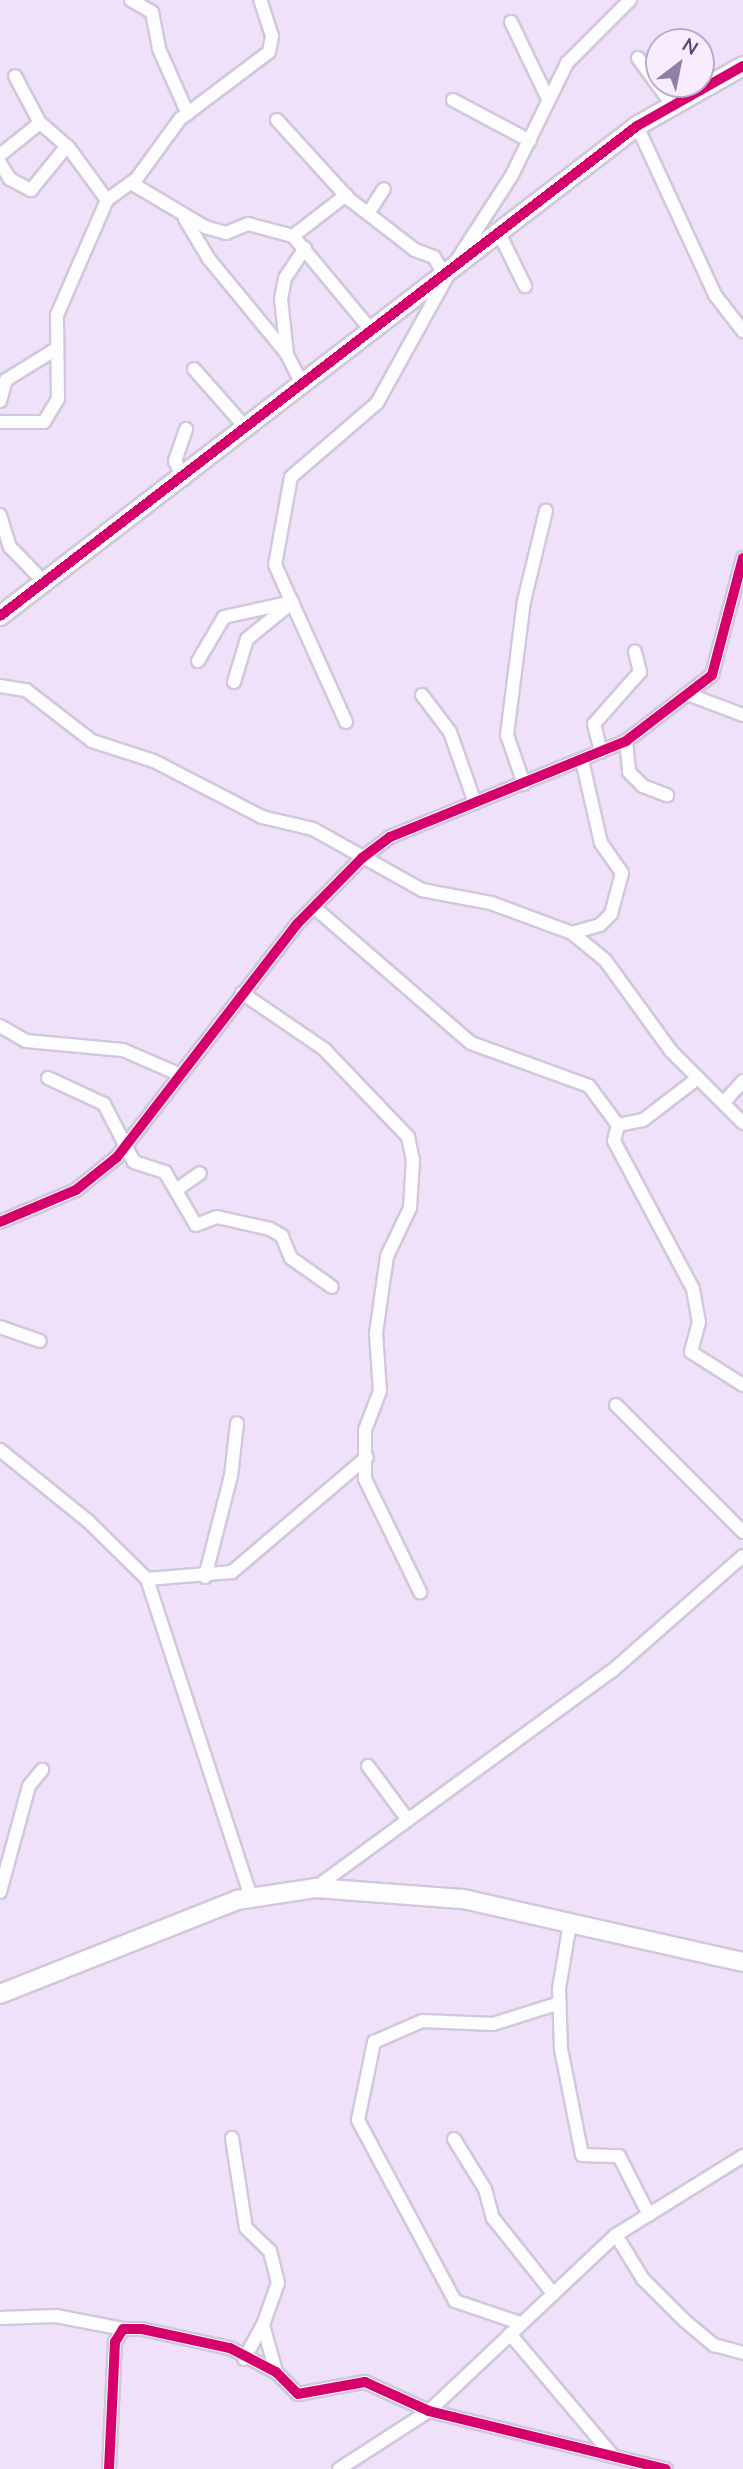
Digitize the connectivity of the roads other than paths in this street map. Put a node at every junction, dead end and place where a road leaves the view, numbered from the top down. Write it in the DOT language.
graph roads {
  1 [pos="131,0"];
  2 [pos="260,0"];
  3 [pos="630,0"];
  4 [pos="511,22"];
  5 [pos="638,58"];
  6 [pos="743,66"];
  7 [pos="15,76"];
  8 [pos="548,99"];
  9 [pos="453,100"];
  10 [pos="673,106"];
  11 [pos="188,114"];
  12 [pos="277,120"];
  13 [pos="40,123"];
  14 [pos="637,126"];
  15 [pos="530,141"];
  16 [pos="67,146"];
  17 [pos="0,155"];
  18 [pos="0,163"];
  19 [pos="131,183"];
  20 [pos="384,189"];
  21 [pos="345,195"];
  22 [pos="107,200"];
  23 [pos="369,212"];
  24 [pos="184,219"];
  25 [pos="500,235"];
  26 [pos="293,236"];
  27 [pos="305,248"];
  28 [pos="446,278"];
  29 [pos="526,286"];
  30 [pos="371,330"];
  31 [pos="743,331"];
  32 [pos="56,349"];
  33 [pos="287,354"];
  34 [pos="194,369"];
  35 [pos="301,382"];
  36 [pos="0,401"];
  37 [pos="0,422"];
  38 [pos="246,428"];
  39 [pos="186,429"];
  40 [pos="184,478"];
  41 [pos="545,511"];
  42 [pos="0,515"];
  43 [pos="743,558"];
  44 [pos="44,582"];
  45 [pos="292,603"];
  46 [pos="0,616"];
  47 [pos="635,652"];
  48 [pos="198,661"];
  49 [pos="234,681"];
  50 [pos="0,686"];
  51 [pos="422,695"];
  52 [pos="690,695"];
  53 [pos="743,715"];
  54 [pos="346,722"];
  55 [pos="626,741"];
  56 [pos="601,752"];
  57 [pos="582,760"];
  58 [pos="524,784"];
  59 [pos="667,795"];
  60 [pos="475,803"];
  61 [pos="362,858"];
  62 [pos="315,908"];
  63 [pos="572,933"];
  64 [pos="242,993"];
  65 [pos="0,1026"];
  66 [pos="181,1075"];
  67 [pos="48,1078"];
  68 [pos="698,1078"];
  69 [pos="743,1081"];
  70 [pos="725,1101"];
  71 [pos="743,1123"];
  72 [pos="618,1125"];
  73 [pos="125,1146"];
  74 [pos="200,1172"];
  75 [pos="176,1190"];
  76 [pos="0,1222"];
  77 [pos="332,1287"];
  78 [pos="0,1327"];
  79 [pos="40,1341"];
  80 [pos="743,1385"];
  81 [pos="616,1405"];
  82 [pos="237,1423"];
  83 [pos="0,1450"];
  84 [pos="367,1457"];
  85 [pos="743,1532"];
  86 [pos="743,1556"];
  87 [pos="205,1577"];
  88 [pos="146,1579"];
  89 [pos="420,1592"];
  90 [pos="368,1766"];
  91 [pos="43,1770"];
  92 [pos="408,1820"];
  93 [pos="315,1888"];
  94 [pos="0,1892"];
  95 [pos="251,1898"];
  96 [pos="570,1923"];
  97 [pos="743,1962"];
  98 [pos="0,1994"];
  99 [pos="560,2003"];
  100 [pos="232,2138"];
  101 [pos="454,2140"];
  102 [pos="742,2160"];
  103 [pos="649,2215"];
  104 [pos="617,2235"];
  105 [pos="551,2291"];
  106 [pos="0,2318"];
  107 [pos="520,2323"];
  108 [pos="263,2325"];
  109 [pos="123,2329"];
  110 [pos="510,2334"];
  111 [pos="743,2353"];
  112 [pos="244,2359"];
  113 [pos="276,2372"];
  114 [pos="429,2411"];
  115 [pos="614,2456"];
  116 [pos="109,2469"];
  117 [pos="339,2469"];
  118 [pos="666,2469"];
  1 -- 11 [label="street"];
  2 -- 11 [label="street"];
  3 -- 8 [label="street"];
  4 -- 8 [label="street"];
  5 -- 10 [label="street"];
  6 -- 10 [label="street"];
  7 -- 13 [label="street"];
  8 -- 15 [label="street"];
  9 -- 15 [label="street"];
  10 -- 14 [label="street"];
  11 -- 19 [label="street"];
  12 -- 21 [label="street"];
  13 -- 16 [label="street"];
  13 -- 17 [label="street"];
  14 -- 25 [label="street"];
  14 -- 31 [label="street"];
  15 -- 28 [label="street"];
  16 -- 18 [label="street"];
  16 -- 22 [label="street"];
  19 -- 22 [label="street"];
  19 -- 24 [label="street"];
  20 -- 23 [label="street"];
  21 -- 23 [label="street"];
  21 -- 26 [label="street"];
  22 -- 32 [label="street"];
  23 -- 28 [label="street"];
  24 -- 26 [label="street"];
  24 -- 33 [label="street"];
  25 -- 28 [label="street"];
  25 -- 29 [label="street"];
  26 -- 27 [label="street"];
  27 -- 30 [label="street"];
  27 -- 33 [label="street"];
  28 -- 30 [label="street"];
  28 -- 45 [label="street"];
  30 -- 35 [label="street"];
  32 -- 36 [label="street"];
  32 -- 37 [label="street"];
  33 -- 35 [label="street"];
  34 -- 38 [label="street"];
  35 -- 38 [label="street"];
  38 -- 40 [label="street"];
  39 -- 40 [label="street"];
  40 -- 44 [label="street"];
  41 -- 58 [label="street"];
  42 -- 44 [label="street"];
  43 -- 52 [label="street"];
  44 -- 46 [label="street"];
  45 -- 48 [label="street"];
  45 -- 49 [label="street"];
  45 -- 54 [label="street"];
  47 -- 56 [label="street"];
  50 -- 61 [label="street"];
  51 -- 60 [label="street"];
  52 -- 53 [label="street"];
  52 -- 55 [label="street"];
  55 -- 56 [label="street"];
  55 -- 59 [label="street"];
  56 -- 57 [label="street"];
  57 -- 58 [label="street"];
  57 -- 63 [label="street"];
  58 -- 60 [label="street"];
  60 -- 61 [label="street"];
  61 -- 62 [label="street"];
  61 -- 63 [label="street"];
  62 -- 64 [label="street"];
  62 -- 72 [label="street"];
  63 -- 68 [label="street"];
  64 -- 66 [label="street"];
  64 -- 84 [label="street"];
  65 -- 66 [label="street"];
  66 -- 73 [label="street"];
  67 -- 73 [label="street"];
  68 -- 70 [label="street"];
  68 -- 72 [label="street"];
  69 -- 70 [label="street"];
  70 -- 71 [label="street"];
  72 -- 80 [label="street"];
  73 -- 75 [label="street"];
  73 -- 76 [label="street"];
  74 -- 75 [label="street"];
  75 -- 77 [label="street"];
  78 -- 79 [label="street"];
  81 -- 85 [label="street"];
  82 -- 87 [label="street"];
  83 -- 88 [label="street"];
  84 -- 87 [label="street"];
  84 -- 89 [label="street"];
  86 -- 92 [label="street"];
  87 -- 88 [label="street"];
  88 -- 95 [label="street"];
  90 -- 92 [label="street"];
  91 -- 94 [label="street"];
  92 -- 93 [label="street"];
  93 -- 95 [label="street"];
  93 -- 96 [label="street"];
  95 -- 98 [label="street"];
  96 -- 97 [label="street"];
  96 -- 99 [label="street"];
  99 -- 103 [label="street"];
  99 -- 107 [label="street"];
  100 -- 108 [label="street"];
  101 -- 105 [label="street"];
  102 -- 103 [label="street"];
  103 -- 104 [label="street"];
  104 -- 105 [label="street"];
  104 -- 111 [label="street"];
  105 -- 107 [label="street"];
  106 -- 109 [label="street"];
  107 -- 110 [label="street"];
  108 -- 112 [label="street"];
  108 -- 113 [label="street"];
  109 -- 112 [label="street"];
  109 -- 116 [label="street"];
  110 -- 114 [label="street"];
  110 -- 115 [label="street"];
  112 -- 113 [label="street"];
  113 -- 114 [label="street"];
  114 -- 115 [label="street"];
  114 -- 117 [label="street"];
  115 -- 118 [label="street"];
}
